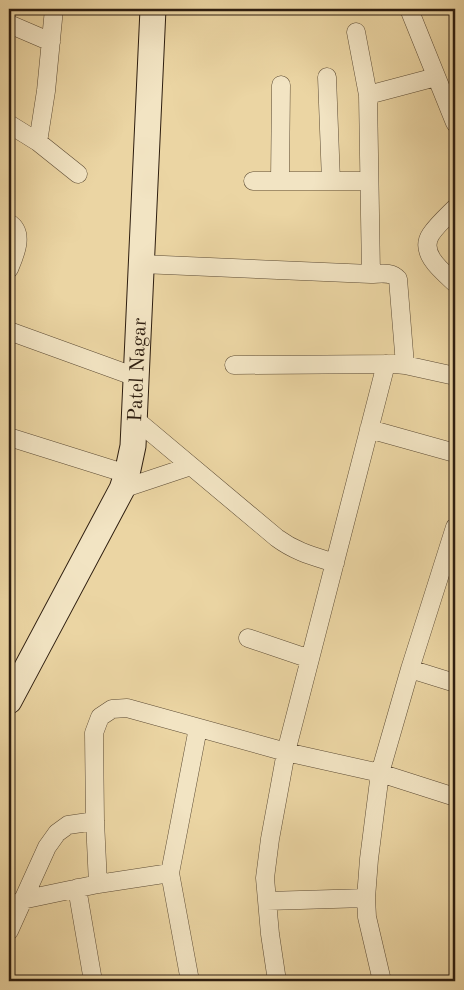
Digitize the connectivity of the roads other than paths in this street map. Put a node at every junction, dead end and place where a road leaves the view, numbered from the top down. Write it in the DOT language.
graph roads {
  1 [pos="54,9"];
  2 [pos="153,9"];
  3 [pos="409,9"];
  4 [pos="9,24"];
  5 [pos="356,32"];
  6 [pos="51,42"];
  7 [pos="327,77"];
  8 [pos="436,77"];
  9 [pos="281,85"];
  10 [pos="368,95"];
  11 [pos="455,123"];
  12 [pos="9,124"];
  13 [pos="38,142"];
  14 [pos="78,174"];
  15 [pos="253,181"];
  16 [pos="280,181"];
  17 [pos="331,181"];
  18 [pos="369,181"];
  19 [pos="455,208"];
  20 [pos="9,223"];
  21 [pos="141,264"];
  22 [pos="9,269"];
  23 [pos="371,274"];
  24 [pos="455,283"];
  25 [pos="9,331"];
  26 [pos="386,364"];
  27 [pos="234,365"];
  28 [pos="405,365"];
  29 [pos="455,376"];
  30 [pos="136,377"];
  31 [pos="135,419"];
  32 [pos="369,429"];
  33 [pos="9,437"];
  34 [pos="455,453"];
  35 [pos="192,466"];
  36 [pos="124,482"];
  37 [pos="455,529"];
  38 [pos="335,563"];
  39 [pos="248,638"];
  40 [pos="310,660"];
  41 [pos="410,669"];
  42 [pos="455,683"];
  43 [pos="9,700"];
  44 [pos="198,728"];
  45 [pos="286,752"];
  46 [pos="380,773"];
  47 [pos="455,797"];
  48 [pos="95,821"];
  49 [pos="170,873"];
  50 [pos="98,884"];
  51 [pos="77,888"];
  52 [pos="366,898"];
  53 [pos="22,900"];
  54 [pos="267,900"];
  55 [pos="9,931"];
  56 [pos="93,981"];
  57 [pos="190,981"];
  58 [pos="277,981"];
  59 [pos="382,981"];
  1 -- 6 [label="street"];
  2 -- 21 [label="street, Patel Nagar"];
  3 -- 8 [label="street"];
  4 -- 6 [label="street"];
  5 -- 10 [label="street"];
  6 -- 13 [label="street"];
  7 -- 17 [label="street"];
  8 -- 10 [label="street"];
  8 -- 11 [label="street"];
  9 -- 16 [label="street"];
  10 -- 18 [label="street"];
  12 -- 13 [label="street"];
  13 -- 14 [label="street"];
  15 -- 16 [label="street"];
  16 -- 17 [label="street"];
  17 -- 18 [label="street"];
  18 -- 23 [label="street"];
  19 -- 24 [label="street"];
  20 -- 22 [label="street"];
  21 -- 23 [label="street"];
  21 -- 30 [label="street, Patel Nagar"];
  23 -- 28 [label="street"];
  25 -- 30 [label="street"];
  26 -- 27 [label="street"];
  26 -- 28 [label="street"];
  26 -- 32 [label="street"];
  28 -- 29 [label="street"];
  30 -- 31 [label="street, Patel Nagar"];
  31 -- 35 [label="street"];
  31 -- 36 [label="street, Patel Nagar"];
  32 -- 34 [label="street"];
  32 -- 38 [label="street"];
  33 -- 36 [label="street"];
  35 -- 36 [label="street"];
  35 -- 38 [label="street"];
  36 -- 43 [label="street, Patel Nagar"];
  37 -- 41 [label="street"];
  38 -- 40 [label="street"];
  39 -- 40 [label="street"];
  40 -- 45 [label="street"];
  41 -- 42 [label="street"];
  41 -- 46 [label="street"];
  44 -- 45 [label="street"];
  44 -- 48 [label="street"];
  44 -- 49 [label="street"];
  45 -- 46 [label="street"];
  45 -- 54 [label="street"];
  46 -- 47 [label="street"];
  46 -- 52 [label="street"];
  48 -- 50 [label="street"];
  48 -- 53 [label="street"];
  49 -- 50 [label="street"];
  49 -- 57 [label="street"];
  50 -- 51 [label="street"];
  51 -- 53 [label="street"];
  51 -- 56 [label="street"];
  52 -- 54 [label="street"];
  52 -- 59 [label="street"];
  53 -- 55 [label="street"];
  54 -- 58 [label="street"];
}
